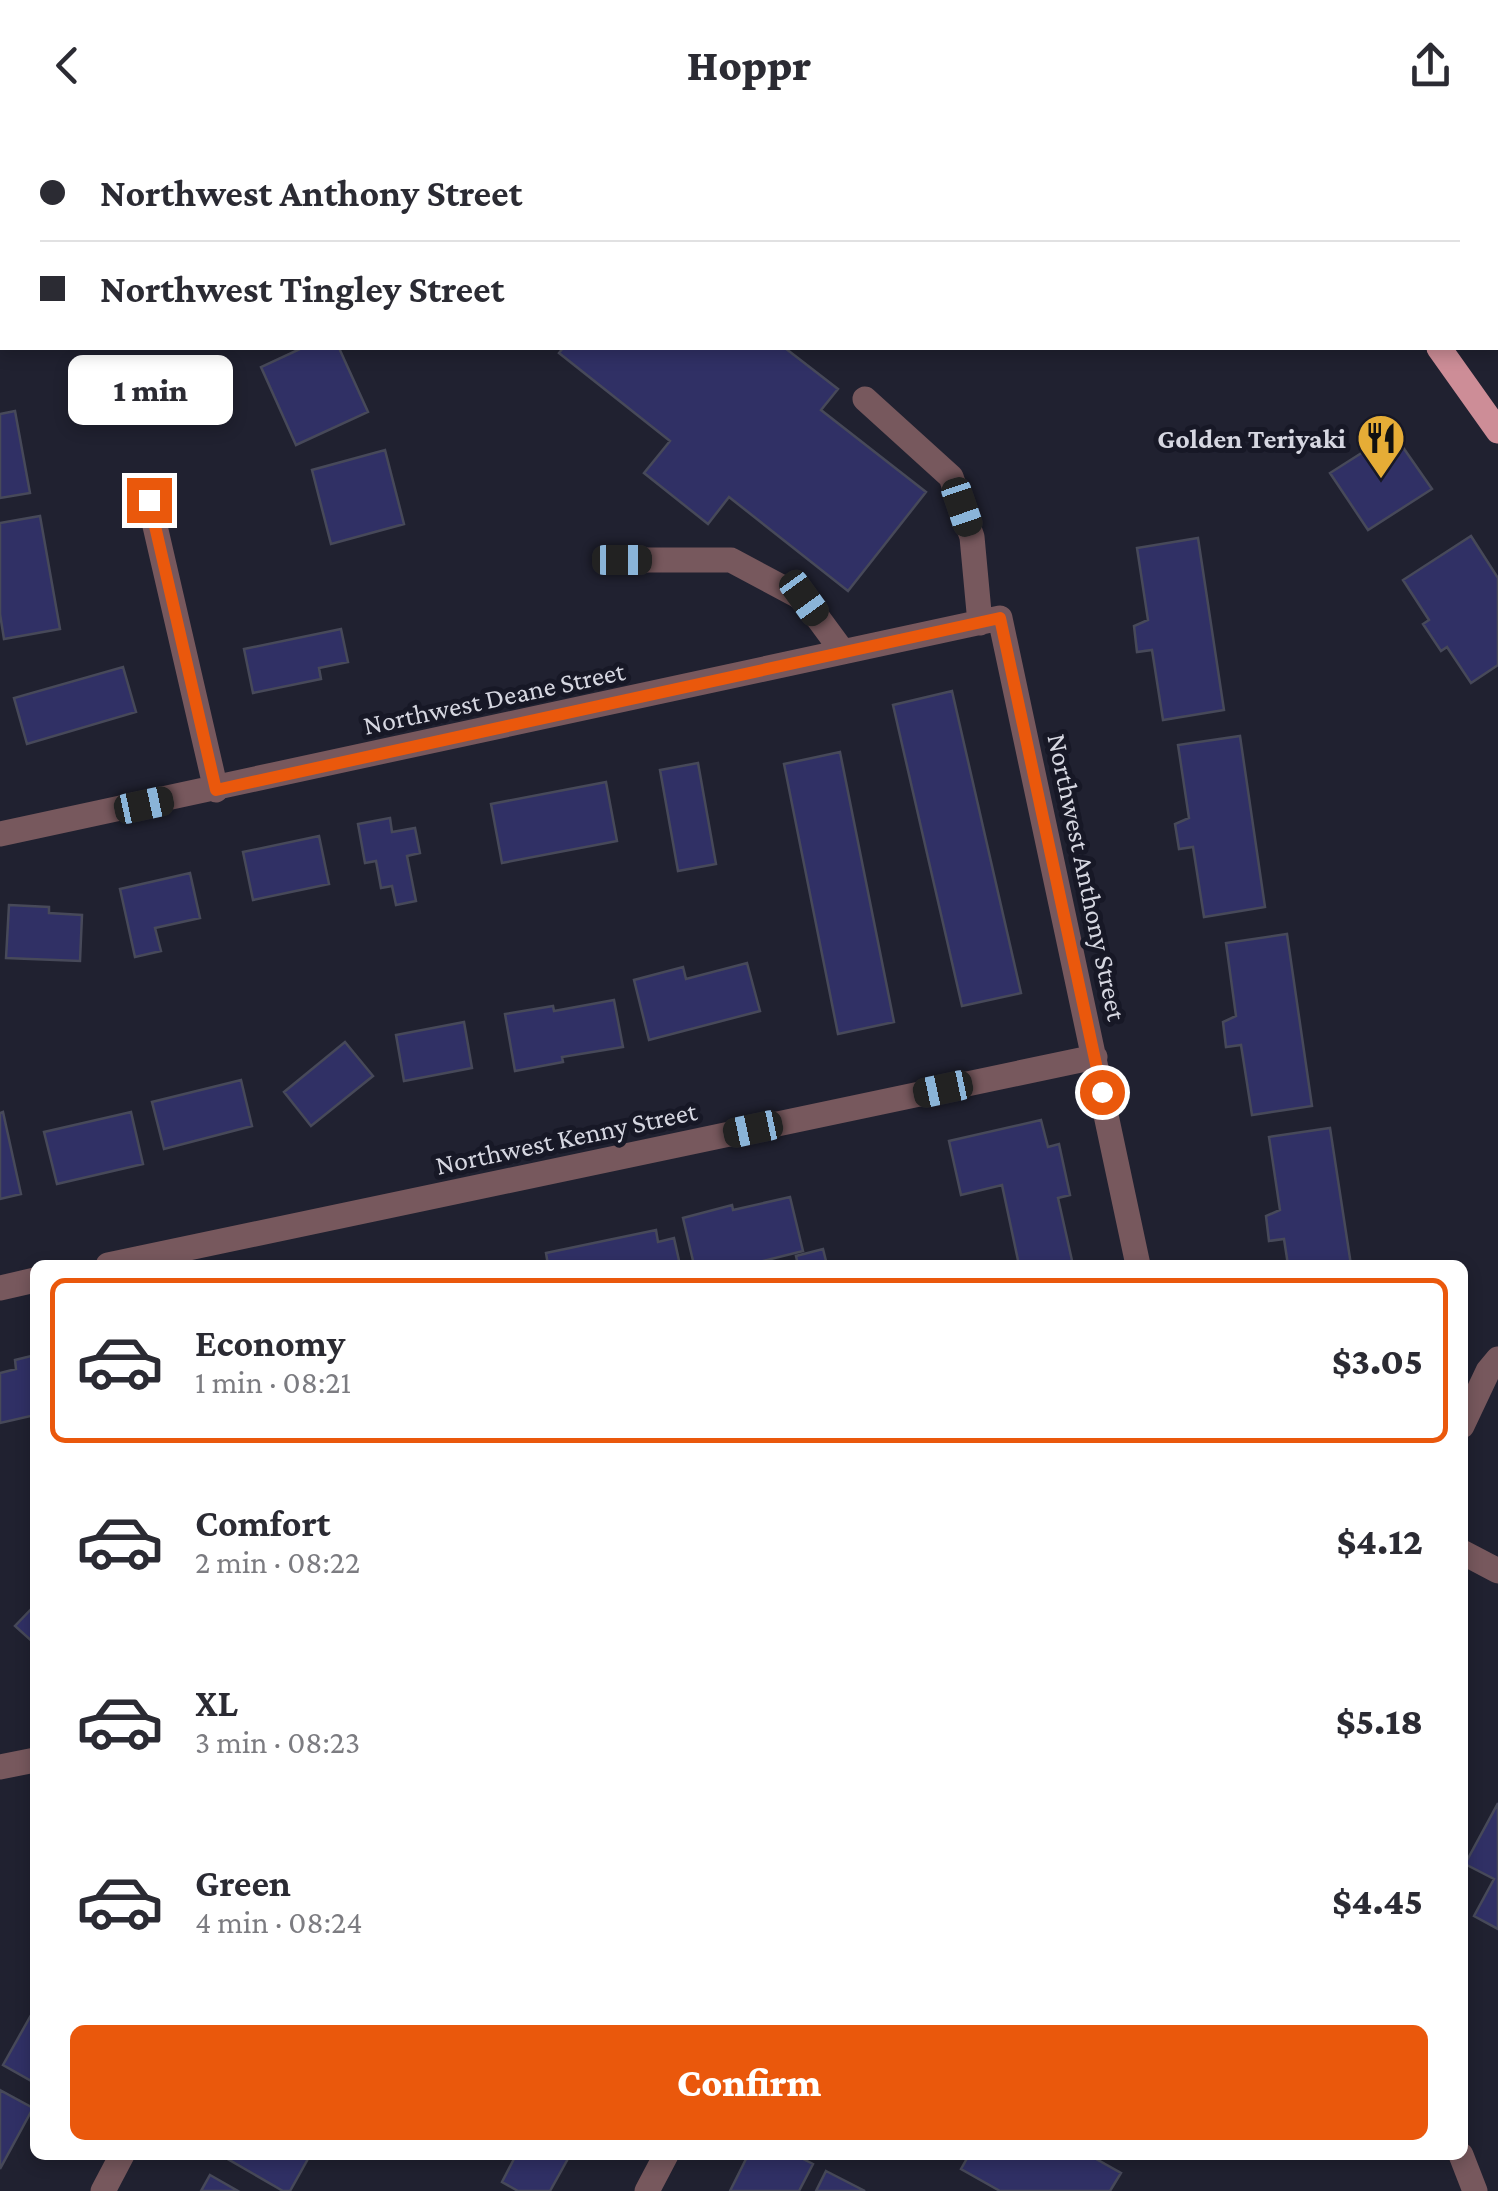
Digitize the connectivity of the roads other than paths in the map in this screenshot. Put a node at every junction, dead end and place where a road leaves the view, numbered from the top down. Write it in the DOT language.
graph roads {
  1 [pos="1440,350"];
  2 [pos="865,399"];
  3 [pos="1498,430"];
  4 [pos="149,500"];
  5 [pos="622,560"];
  6 [pos="990,621"];
  7 [pos="843,652"];
  8 [pos="216,790"];
  9 [pos="0,834"];
  10 [pos="1095,1057"];
  11 [pos="132,1260"];
  12 [pos="1137,1260"];
  13 [pos="30,1281"];
  14 [pos="0,1288"];
  15 [pos="1493,1365"];
  16 [pos="1468,1379"];
  17 [pos="1468,1414"];
  18 [pos="1468,1555"];
  19 [pos="1498,1571"];
  20 [pos="30,1761"];
  21 [pos="0,1768"];
  22 [pos="119,2160"];
  23 [pos="663,2160"];
  24 [pos="1462,2160"];
  25 [pos="102,2191"];
  26 [pos="646,2191"];
  27 [pos="1475,2191"];
  1 -- 3 [label="main road"];
  2 -- 6 [label="street, Northwest Anthony Street"];
  4 -- 8 [label="street"];
  5 -- 7 [label="street"];
  6 -- 7 [label="street, Northwest Deane Street"];
  6 -- 10 [label="street, Northwest Anthony Street"];
  7 -- 8 [label="street, Northwest Deane Street"];
  8 -- 9 [label="street, Northwest Deane Street"];
  10 -- 11 [label="street, Northwest Kenny Street"];
  10 -- 12 [label="street, Northwest Anthony Street"];
  13 -- 14 [label="street"];
  15 -- 16 [label="street"];
  15 -- 17 [label="street"];
  18 -- 19 [label="street"];
  20 -- 21 [label="street"];
  22 -- 25 [label="street"];
  23 -- 26 [label="street"];
  24 -- 27 [label="street"];
}
